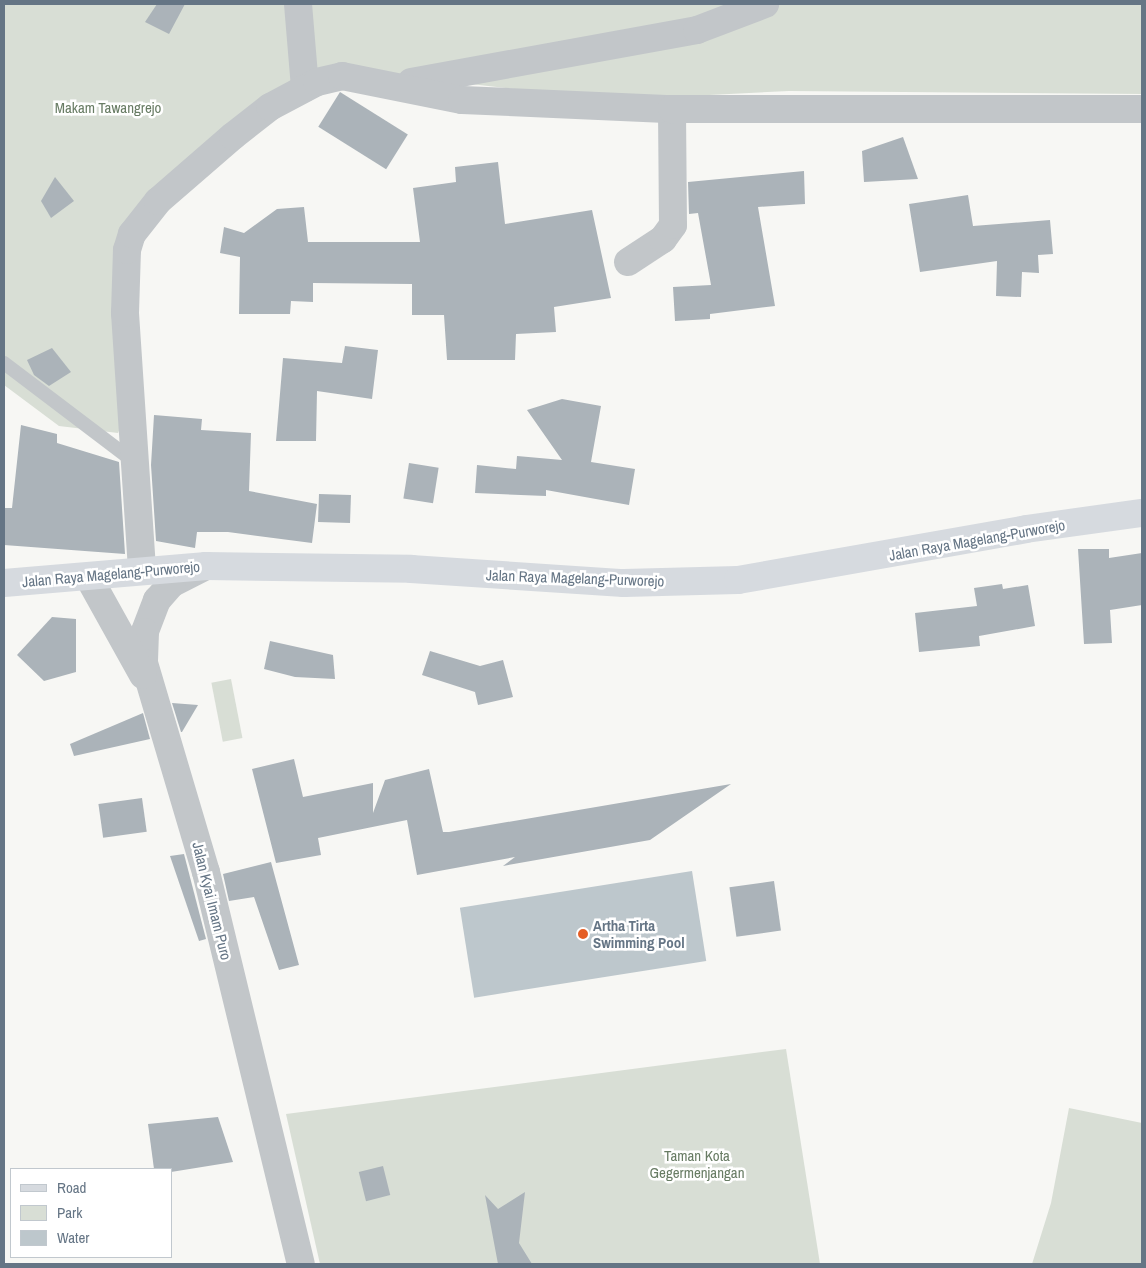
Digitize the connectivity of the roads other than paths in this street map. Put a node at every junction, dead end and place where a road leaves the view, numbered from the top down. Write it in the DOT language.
graph roads {
  1 [pos="298,4"];
  2 [pos="765,4"];
  3 [pos="400,84"];
  4 [pos="305,88"];
  5 [pos="672,108"];
  6 [pos="1142,109"];
  7 [pos="628,262"];
  8 [pos="4,363"];
  9 [pos="133,460"];
  10 [pos="1142,514"];
  11 [pos="206,566"];
  12 [pos="142,569"];
  13 [pos="89,578"];
  14 [pos="4,583"];
  15 [pos="152,692"];
  16 [pos="301,1264"];
  1 -- 4 [label="street"];
  2 -- 3 [label="street"];
  3 -- 4 [label="street"];
  3 -- 5 [label="street"];
  4 -- 9 [label="street"];
  5 -- 6 [label="street"];
  5 -- 7 [label="street"];
  8 -- 9 [label="lane"];
  9 -- 12 [label="street"];
  10 -- 11 [label="main road, Jalan Raya Magelang-Purworejo"];
  11 -- 12 [label="main road, Jalan Raya Magelang-Purworejo"];
  11 -- 15 [label="street, Jalan Kyai Imam Puro"];
  12 -- 13 [label="main road, Jalan Raya Magelang-Purworejo"];
  13 -- 14 [label="main road, Jalan Raya Magelang-Purworejo"];
  13 -- 15 [label="street"];
  15 -- 16 [label="street, Jalan Kyai Imam Puro"];
}
